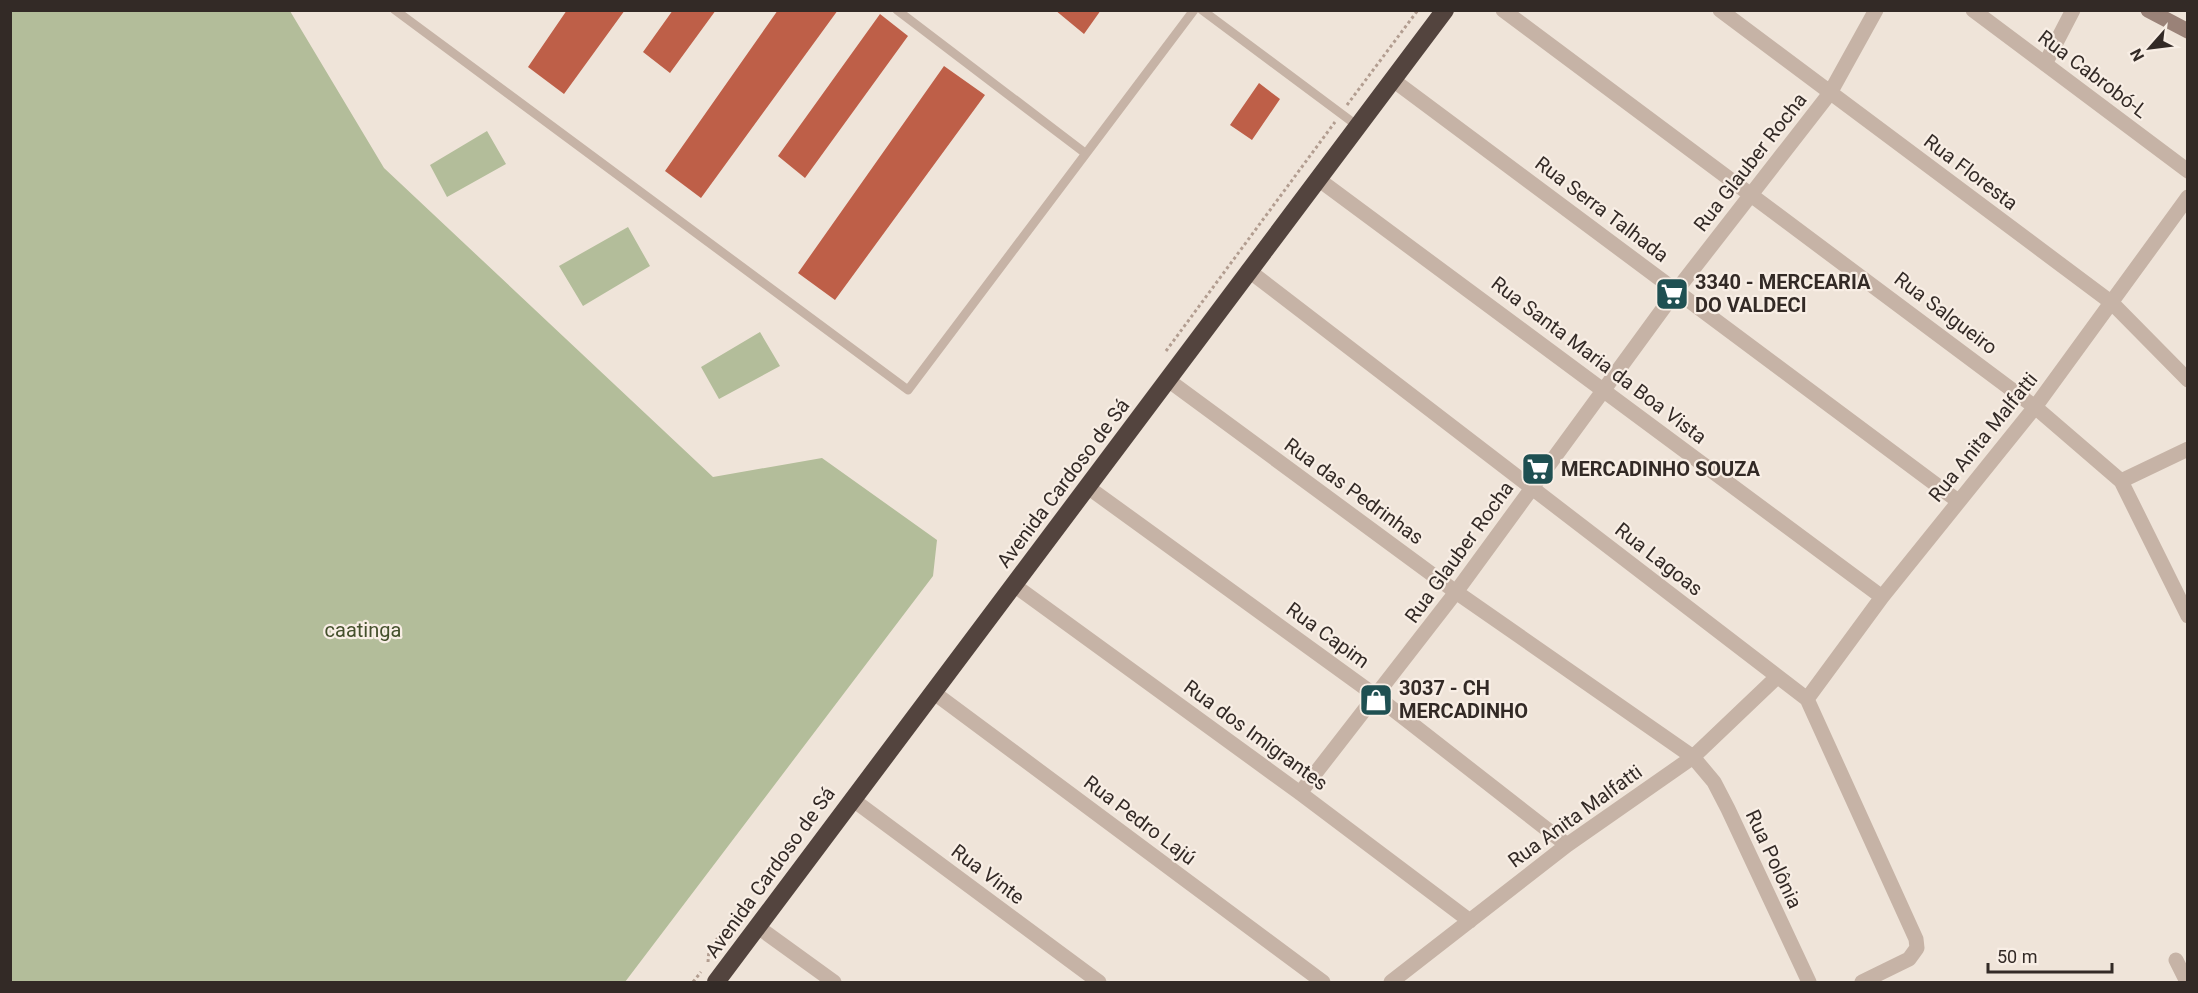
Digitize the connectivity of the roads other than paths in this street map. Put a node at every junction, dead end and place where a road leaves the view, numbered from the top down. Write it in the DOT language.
graph roads {
  1 [pos="395,10"];
  2 [pos="897,10"];
  3 [pos="1194,10"];
  4 [pos="1202,10"];
  5 [pos="1445,10"];
  6 [pos="1503,10"];
  7 [pos="1720,10"];
  8 [pos="1876,10"];
  9 [pos="1973,10"];
  10 [pos="2073,10"];
  11 [pos="2148,10"];
  12 [pos="2187,32"];
  13 [pos="2045,64"];
  14 [pos="1393,80"];
  15 [pos="1830,93"];
  16 [pos="1359,127"];
  17 [pos="1085,153"];
  18 [pos="2187,171"];
  19 [pos="1318,178"];
  20 [pos="1751,194"];
  21 [pos="2187,197"];
  22 [pos="1248,270"];
  23 [pos="1676,291"];
  24 [pos="2112,303"];
  25 [pos="1168,380"];
  26 [pos="2187,380"];
  27 [pos="1605,390"];
  28 [pos="2035,407"];
  29 [pos="2187,449"];
  30 [pos="2121,481"];
  31 [pos="1532,487"];
  32 [pos="1089,488"];
  33 [pos="1958,501"];
  34 [pos="1014,585"];
  35 [pos="1456,592"];
  36 [pos="1882,597"];
  37 [pos="2187,616"];
  38 [pos="1777,677"];
  39 [pos="933,692"];
  40 [pos="1376,696"];
  41 [pos="1807,699"];
  42 [pos="1693,757"];
  43 [pos="1300,793"];
  44 [pos="852,799"];
  45 [pos="1567,844"];
  46 [pos="1470,921"];
  47 [pos="758,927"];
  48 [pos="2176,960"];
  49 [pos="716,982"];
  50 [pos="834,982"];
  51 [pos="1099,982"];
  52 [pos="1323,982"];
  53 [pos="1391,982"];
  54 [pos="1809,982"];
  55 [pos="1862,982"];
  56 [pos="2187,982"];
  1 -- 17 [label="lane"];
  2 -- 17 [label="lane"];
  3 -- 17 [label="lane"];
  4 -- 16 [label="lane"];
  5 -- 14 [label="highway, Avenida Cardoso de Sá"];
  6 -- 20 [label="street, Rua Salgueiro"];
  7 -- 15 [label="street, Rua Floresta"];
  8 -- 15 [label="street, Rua Glauber Rocha"];
  9 -- 13 [label="street, Rua Cabrobó-L"];
  10 -- 13 [label="street"];
  11 -- 12 [label="street"];
  13 -- 18 [label="street, Rua Cabrobó-L"];
  14 -- 16 [label="highway, Avenida Cardoso de Sá"];
  14 -- 23 [label="street, Rua Serra Talhada"];
  15 -- 20 [label="street, Rua Glauber Rocha"];
  15 -- 24 [label="street, Rua Floresta"];
  16 -- 19 [label="highway, Avenida Cardoso de Sá"];
  19 -- 22 [label="highway, Avenida Cardoso de Sá"];
  19 -- 27 [label="street, Rua Santa Maria da Boa Vista"];
  20 -- 23 [label="street, Rua Glauber Rocha"];
  20 -- 28 [label="street, Rua Salgueiro"];
  21 -- 24 [label="street, Rua Anita Malfatti"];
  22 -- 25 [label="highway, Avenida Cardoso de Sá"];
  22 -- 31 [label="street, Rua Lagoas"];
  23 -- 27 [label="street, Rua Glauber Rocha"];
  23 -- 33 [label="street, Rua Serra Talhada"];
  24 -- 26 [label="street, Rua Floresta"];
  24 -- 28 [label="street, Rua Anita Malfatti"];
  25 -- 32 [label="highway, Avenida Cardoso de Sá"];
  25 -- 35 [label="street, Rua das Pedrinhas"];
  27 -- 31 [label="street, Rua Glauber Rocha"];
  27 -- 36 [label="street, Rua Santa Maria da Boa Vista"];
  28 -- 30 [label="street, Rua Salgueiro"];
  28 -- 33 [label="street, Rua Anita Malfatti"];
  29 -- 30 [label="street"];
  30 -- 37 [label="street, Rua Salgueiro"];
  31 -- 35 [label="street, Rua Glauber Rocha"];
  31 -- 38 [label="street, Rua Lagoas"];
  32 -- 34 [label="highway, Avenida Cardoso de Sá"];
  32 -- 40 [label="street, Rua Capim"];
  33 -- 36 [label="street, Rua Anita Malfatti"];
  34 -- 39 [label="highway, Avenida Cardoso de Sá"];
  34 -- 43 [label="street, Rua dos Imigrantes"];
  35 -- 40 [label="street, Rua Glauber Rocha"];
  35 -- 42 [label="street, Rua das Pedrinhas"];
  36 -- 41 [label="street, Rua Anita Malfatti"];
  38 -- 41 [label="street, Rua Lagoas"];
  38 -- 42 [label="street, Rua Anita Malfatti"];
  39 -- 44 [label="highway, Avenida Cardoso de Sá"];
  39 -- 52 [label="street, Rua Pedro Lajú"];
  40 -- 43 [label="street, Rua Glauber Rocha"];
  40 -- 45 [label="street, Rua Capim"];
  41 -- 55 [label="street, Rua Lagoas"];
  42 -- 45 [label="street, Rua Anita Malfatti"];
  42 -- 54 [label="street, Rua Polônia"];
  43 -- 46 [label="street, Rua dos Imigrantes"];
  44 -- 47 [label="highway, Avenida Cardoso de Sá"];
  44 -- 51 [label="street, Rua Vinte"];
  45 -- 46 [label="street, Rua Anita Malfatti"];
  46 -- 53 [label="street, Rua Anita Malfatti"];
  47 -- 49 [label="highway, Avenida Cardoso de Sá"];
  47 -- 50 [label="street"];
  48 -- 56 [label="street"];
}
